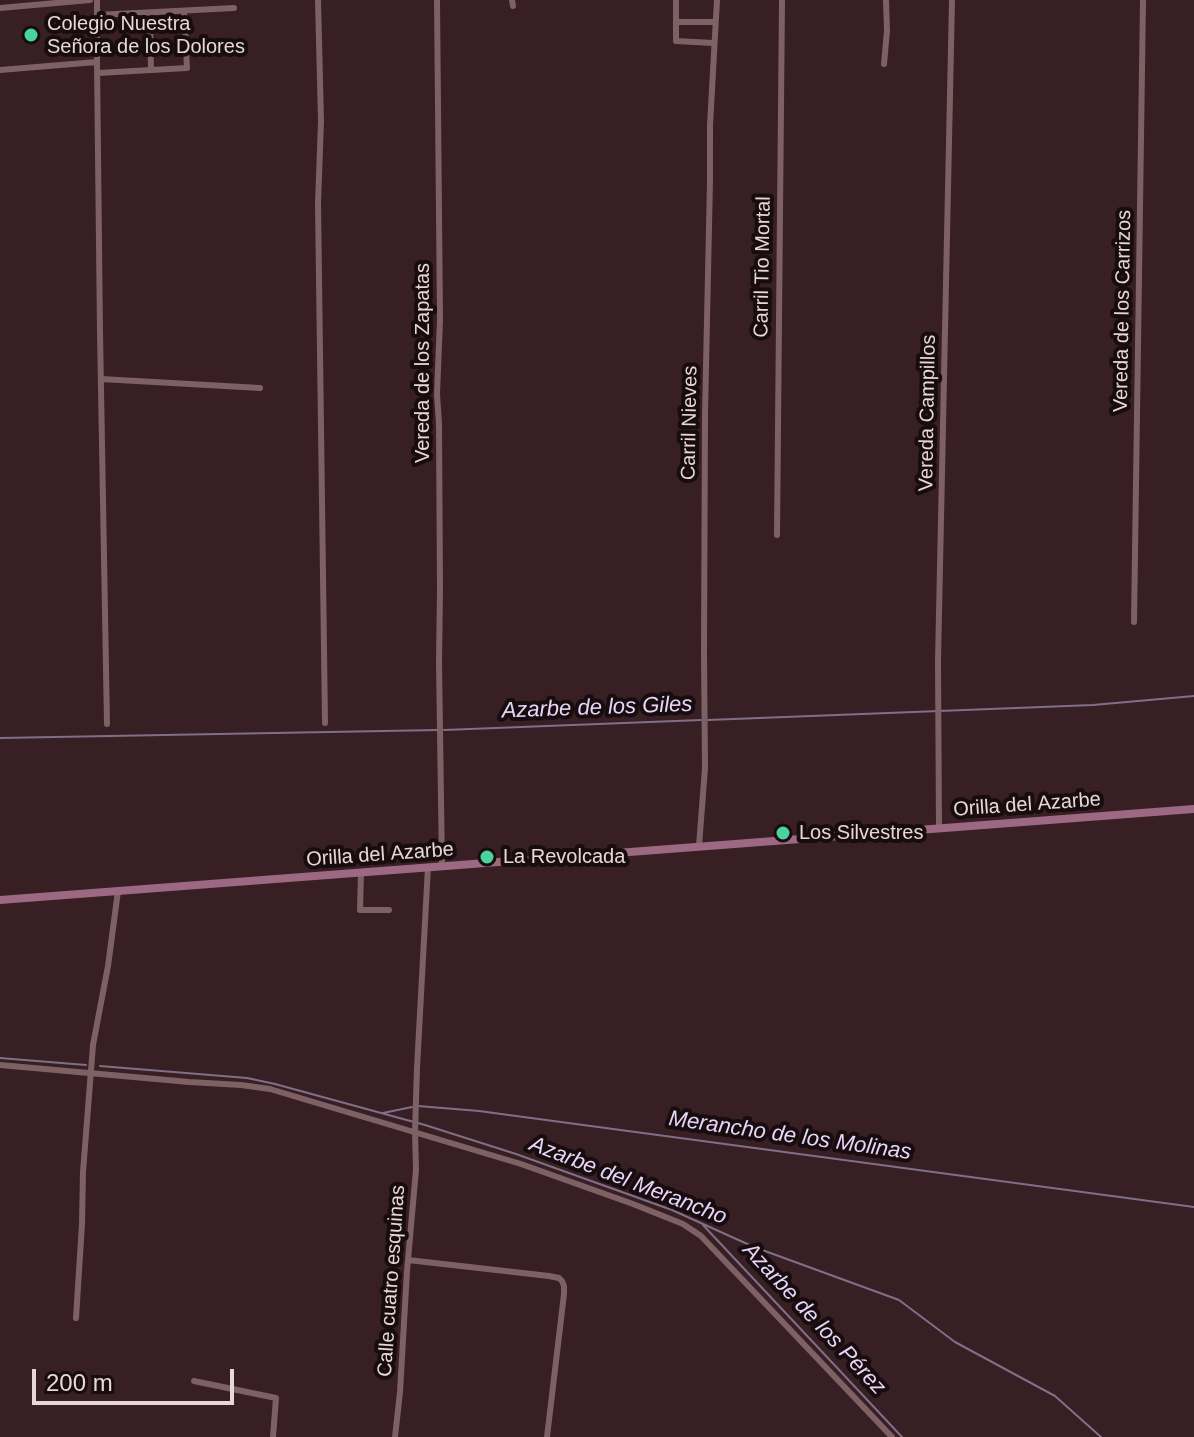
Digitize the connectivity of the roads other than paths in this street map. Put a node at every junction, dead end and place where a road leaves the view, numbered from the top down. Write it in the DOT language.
graph roads {
  1 [pos="90,0"];
  2 [pos="97,0"];
  3 [pos="318,0"];
  4 [pos="437,0"];
  5 [pos="676,0"];
  6 [pos="717,0"];
  7 [pos="782,0"];
  8 [pos="886,0"];
  9 [pos="952,0"];
  10 [pos="1143,0"];
  11 [pos="76,1"];
  12 [pos="31,3"];
  13 [pos="0,8"];
  14 [pos="234,8"];
  15 [pos="184,11"];
  16 [pos="150,13"];
  17 [pos="97,15"];
  18 [pos="676,22"];
  19 [pos="715,22"];
  20 [pos="713,43"];
  21 [pos="97,62"];
  22 [pos="884,64"];
  23 [pos="0,70"];
  24 [pos="151,70"];
  25 [pos="98,73"];
  26 [pos="101,379"];
  27 [pos="260,388"];
  28 [pos="777,535"];
  29 [pos="1134,622"];
  30 [pos="325,723"];
  31 [pos="107,724"];
  32 [pos="1194,809"];
  33 [pos="939,828"];
  34 [pos="699,846"];
  35 [pos="428,867"];
  36 [pos="442,867"];
  37 [pos="361,873"];
  38 [pos="118,891"];
  39 [pos="0,900"];
  40 [pos="389,910"];
  41 [pos="0,1065"];
  42 [pos="91,1073"];
  43 [pos="415,1127"];
  44 [pos="408,1260"];
  45 [pos="76,1318"];
  46 [pos="194,1381"];
  47 [pos="273,1437"];
  48 [pos="395,1437"];
  49 [pos="547,1437"];
  50 [pos="892,1437"];
  1 -- 11 [label="street"];
  2 -- 17 [label="street"];
  3 -- 30 [label="street"];
  4 -- 36 [label="street, Vereda de los Zapatas"];
  5 -- 18 [label="street"];
  6 -- 19 [label="street, Carril Nieves"];
  7 -- 28 [label="street, Carril Tio Mortal"];
  8 -- 22 [label="street"];
  9 -- 33 [label="street, Vereda Campillos"];
  10 -- 29 [label="street, Vereda de los Carrizos"];
  11 -- 12 [label="street"];
  12 -- 13 [label="street"];
  14 -- 15 [label="street"];
  15 -- 16 [label="street"];
  15 -- 24 [label="street"];
  16 -- 17 [label="street"];
  16 -- 24 [label="street"];
  17 -- 21 [label="street"];
  18 -- 19 [label="street"];
  18 -- 20 [label="street"];
  19 -- 20 [label="street, Carril Nieves"];
  20 -- 34 [label="street, Carril Nieves"];
  21 -- 23 [label="street"];
  21 -- 25 [label="street"];
  24 -- 25 [label="street"];
  25 -- 26 [label="street"];
  26 -- 27 [label="street"];
  26 -- 31 [label="street"];
  32 -- 33 [label="street, Orilla del Azarbe"];
  33 -- 34 [label="street, Orilla del Azarbe"];
  34 -- 36 [label="street, Orilla del Azarbe"];
  35 -- 36 [label="street, Orilla del Azarbe"];
  35 -- 37 [label="street, Orilla del Azarbe"];
  35 -- 43 [label="street, Calle cuatro esquinas"];
  37 -- 38 [label="street, Orilla del Azarbe"];
  37 -- 40 [label="street"];
  38 -- 39 [label="street, Orilla del Azarbe"];
  38 -- 42 [label="street"];
  41 -- 42 [label="street"];
  42 -- 43 [label="street"];
  42 -- 45 [label="street"];
  43 -- 44 [label="street, Calle cuatro esquinas"];
  43 -- 50 [label="street"];
  44 -- 48 [label="street, Calle cuatro esquinas"];
  44 -- 49 [label="street"];
  46 -- 47 [label="street"];
}
